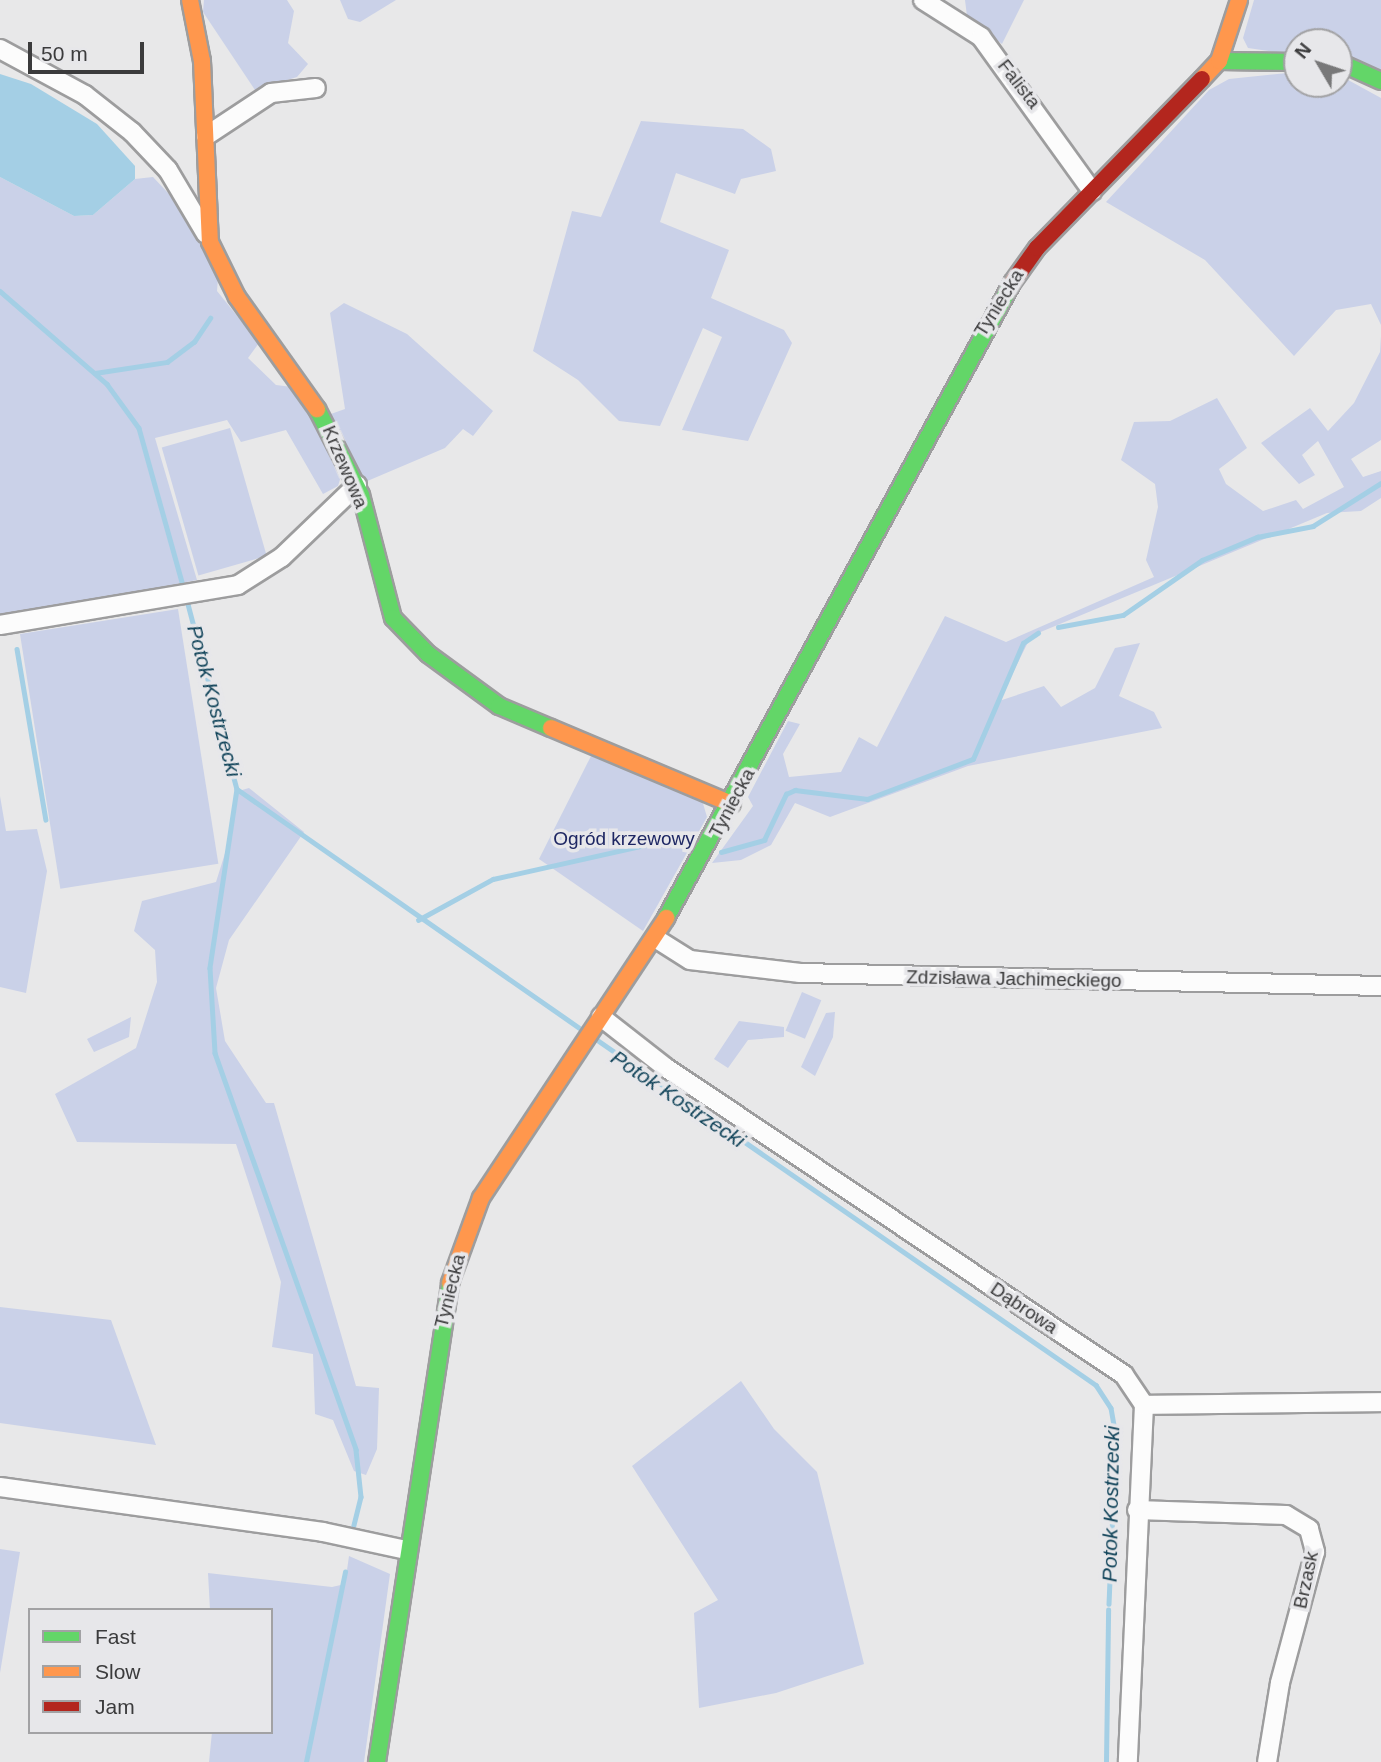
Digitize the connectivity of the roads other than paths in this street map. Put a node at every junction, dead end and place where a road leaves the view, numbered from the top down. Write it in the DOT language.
graph roads {
  1 [pos="190,0"];
  2 [pos="923,0"];
  3 [pos="1239,0"];
  4 [pos="0,49"];
  5 [pos="1219,61"];
  6 [pos="1283,62"];
  7 [pos="1353,68"];
  8 [pos="1381,81"];
  9 [pos="316,88"];
  10 [pos="206,136"];
  11 [pos="1092,191"];
  12 [pos="209,242"];
  13 [pos="357,485"];
  14 [pos="0,625"];
  15 [pos="732,804"];
  16 [pos="655,938"];
  17 [pos="1381,986"];
  18 [pos="596,1023"];
  19 [pos="1381,1402"];
  20 [pos="1144,1405"];
  21 [pos="0,1487"];
  22 [pos="1137,1510"];
  23 [pos="406,1550"];
  24 [pos="377,1762"];
  25 [pos="1128,1762"];
  26 [pos="1267,1762"];
  1 -- 10 [label="street, Krzewowa"];
  2 -- 11 [label="street, Falista"];
  3 -- 5 [label="street, Tyniecka"];
  4 -- 12 [label="street"];
  5 -- 6 [label="street"];
  5 -- 11 [label="street, Tyniecka"];
  7 -- 8 [label="street"];
  9 -- 10 [label="street"];
  10 -- 12 [label="street, Krzewowa"];
  11 -- 15 [label="street, Tyniecka"];
  12 -- 13 [label="street, Krzewowa"];
  13 -- 14 [label="street"];
  13 -- 15 [label="street, Krzewowa"];
  15 -- 16 [label="street, Tyniecka"];
  16 -- 17 [label="street, Zdzisława Jachimeckiego"];
  16 -- 18 [label="street, Tyniecka"];
  18 -- 20 [label="street, Dąbrowa"];
  18 -- 23 [label="street, Tyniecka"];
  19 -- 20 [label="street"];
  20 -- 22 [label="street"];
  21 -- 23 [label="street"];
  22 -- 25 [label="street"];
  22 -- 26 [label="street, Brzask"];
  23 -- 24 [label="street, Tyniecka"];
}
